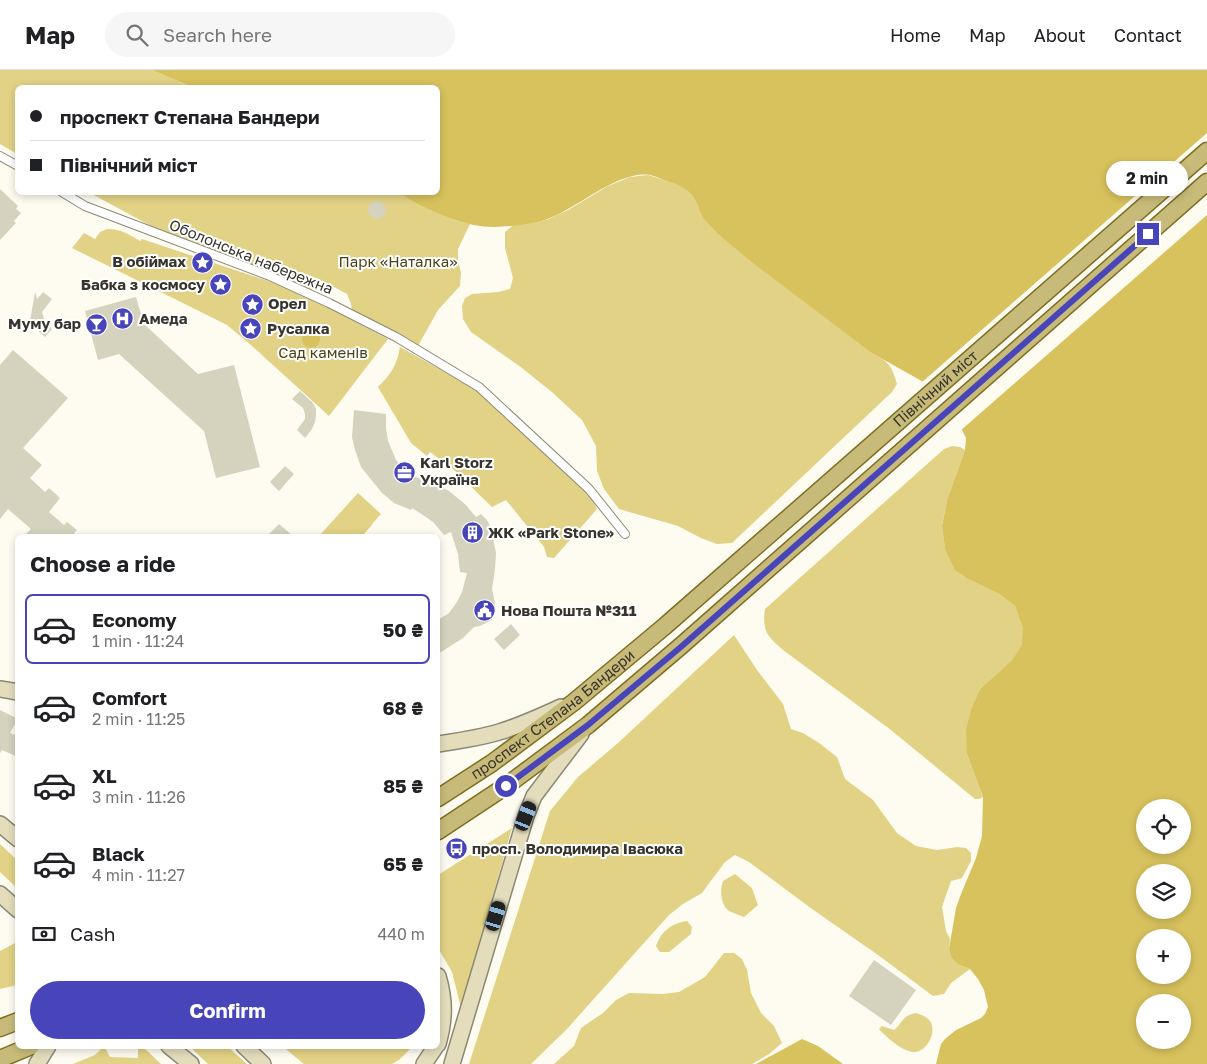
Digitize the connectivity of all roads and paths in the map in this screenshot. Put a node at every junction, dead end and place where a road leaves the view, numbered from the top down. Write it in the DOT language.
graph roads {
  1 [pos="1207,151"];
  2 [pos="0,156"];
  3 [pos="15,164"];
  4 [pos="1207,182"];
  5 [pos="67,195"];
  6 [pos="624,534"];
  7 [pos="665,626"];
  8 [pos="682,646"];
  9 [pos="0,689"];
  10 [pos="15,692"];
  11 [pos="574,702"];
  12 [pos="588,725"];
  13 [pos="440,744"];
  14 [pos="440,797"];
  15 [pos="0,824"];
  16 [pos="440,830"];
  17 [pos="15,836"];
  18 [pos="0,894"];
  19 [pos="15,907"];
  20 [pos="440,984"];
  21 [pos="15,1022"];
  22 [pos="0,1028"];
  23 [pos="440,1035"];
  24 [pos="23,1049"];
  25 [pos="46,1049"];
  26 [pos="172,1049"];
  27 [pos="172,1049"];
  28 [pos="247,1049"];
  29 [pos="434,1049"];
  30 [pos="0,1058"];
  31 [pos="37,1064"];
  32 [pos="184,1064"];
  33 [pos="190,1064"];
  34 [pos="263,1064"];
  35 [pos="424,1064"];
  36 [pos="452,1064"];
  1 -- 7 [label="main road, Північний міст"];
  2 -- 3 [label="street"];
  4 -- 8 [label="main road, Північний міст"];
  5 -- 6 [label="street, Оболонська набережна"];
  7 -- 11 [label="main road, проспект Степана Бандери"];
  8 -- 12 [label="main road, проспект Степана Бандери"];
  9 -- 10 [label="main road"];
  11 -- 13 [label="main road"];
  11 -- 14 [label="main road, проспект Степана Бандери"];
  12 -- 16 [label="main road, проспект Степана Бандери"];
  12 -- 36 [label="main road"];
  15 -- 17 [label="main road"];
  18 -- 19 [label="main road"];
  20 -- 23 [label="main road"];
  21 -- 22 [label="main road"];
  24 -- 30 [label="main road"];
  25 -- 31 [label="main road"];
  26 -- 32 [label="main road"];
  27 -- 33 [label="main road"];
  28 -- 34 [label="main road"];
  29 -- 35 [label="main road"];
}
